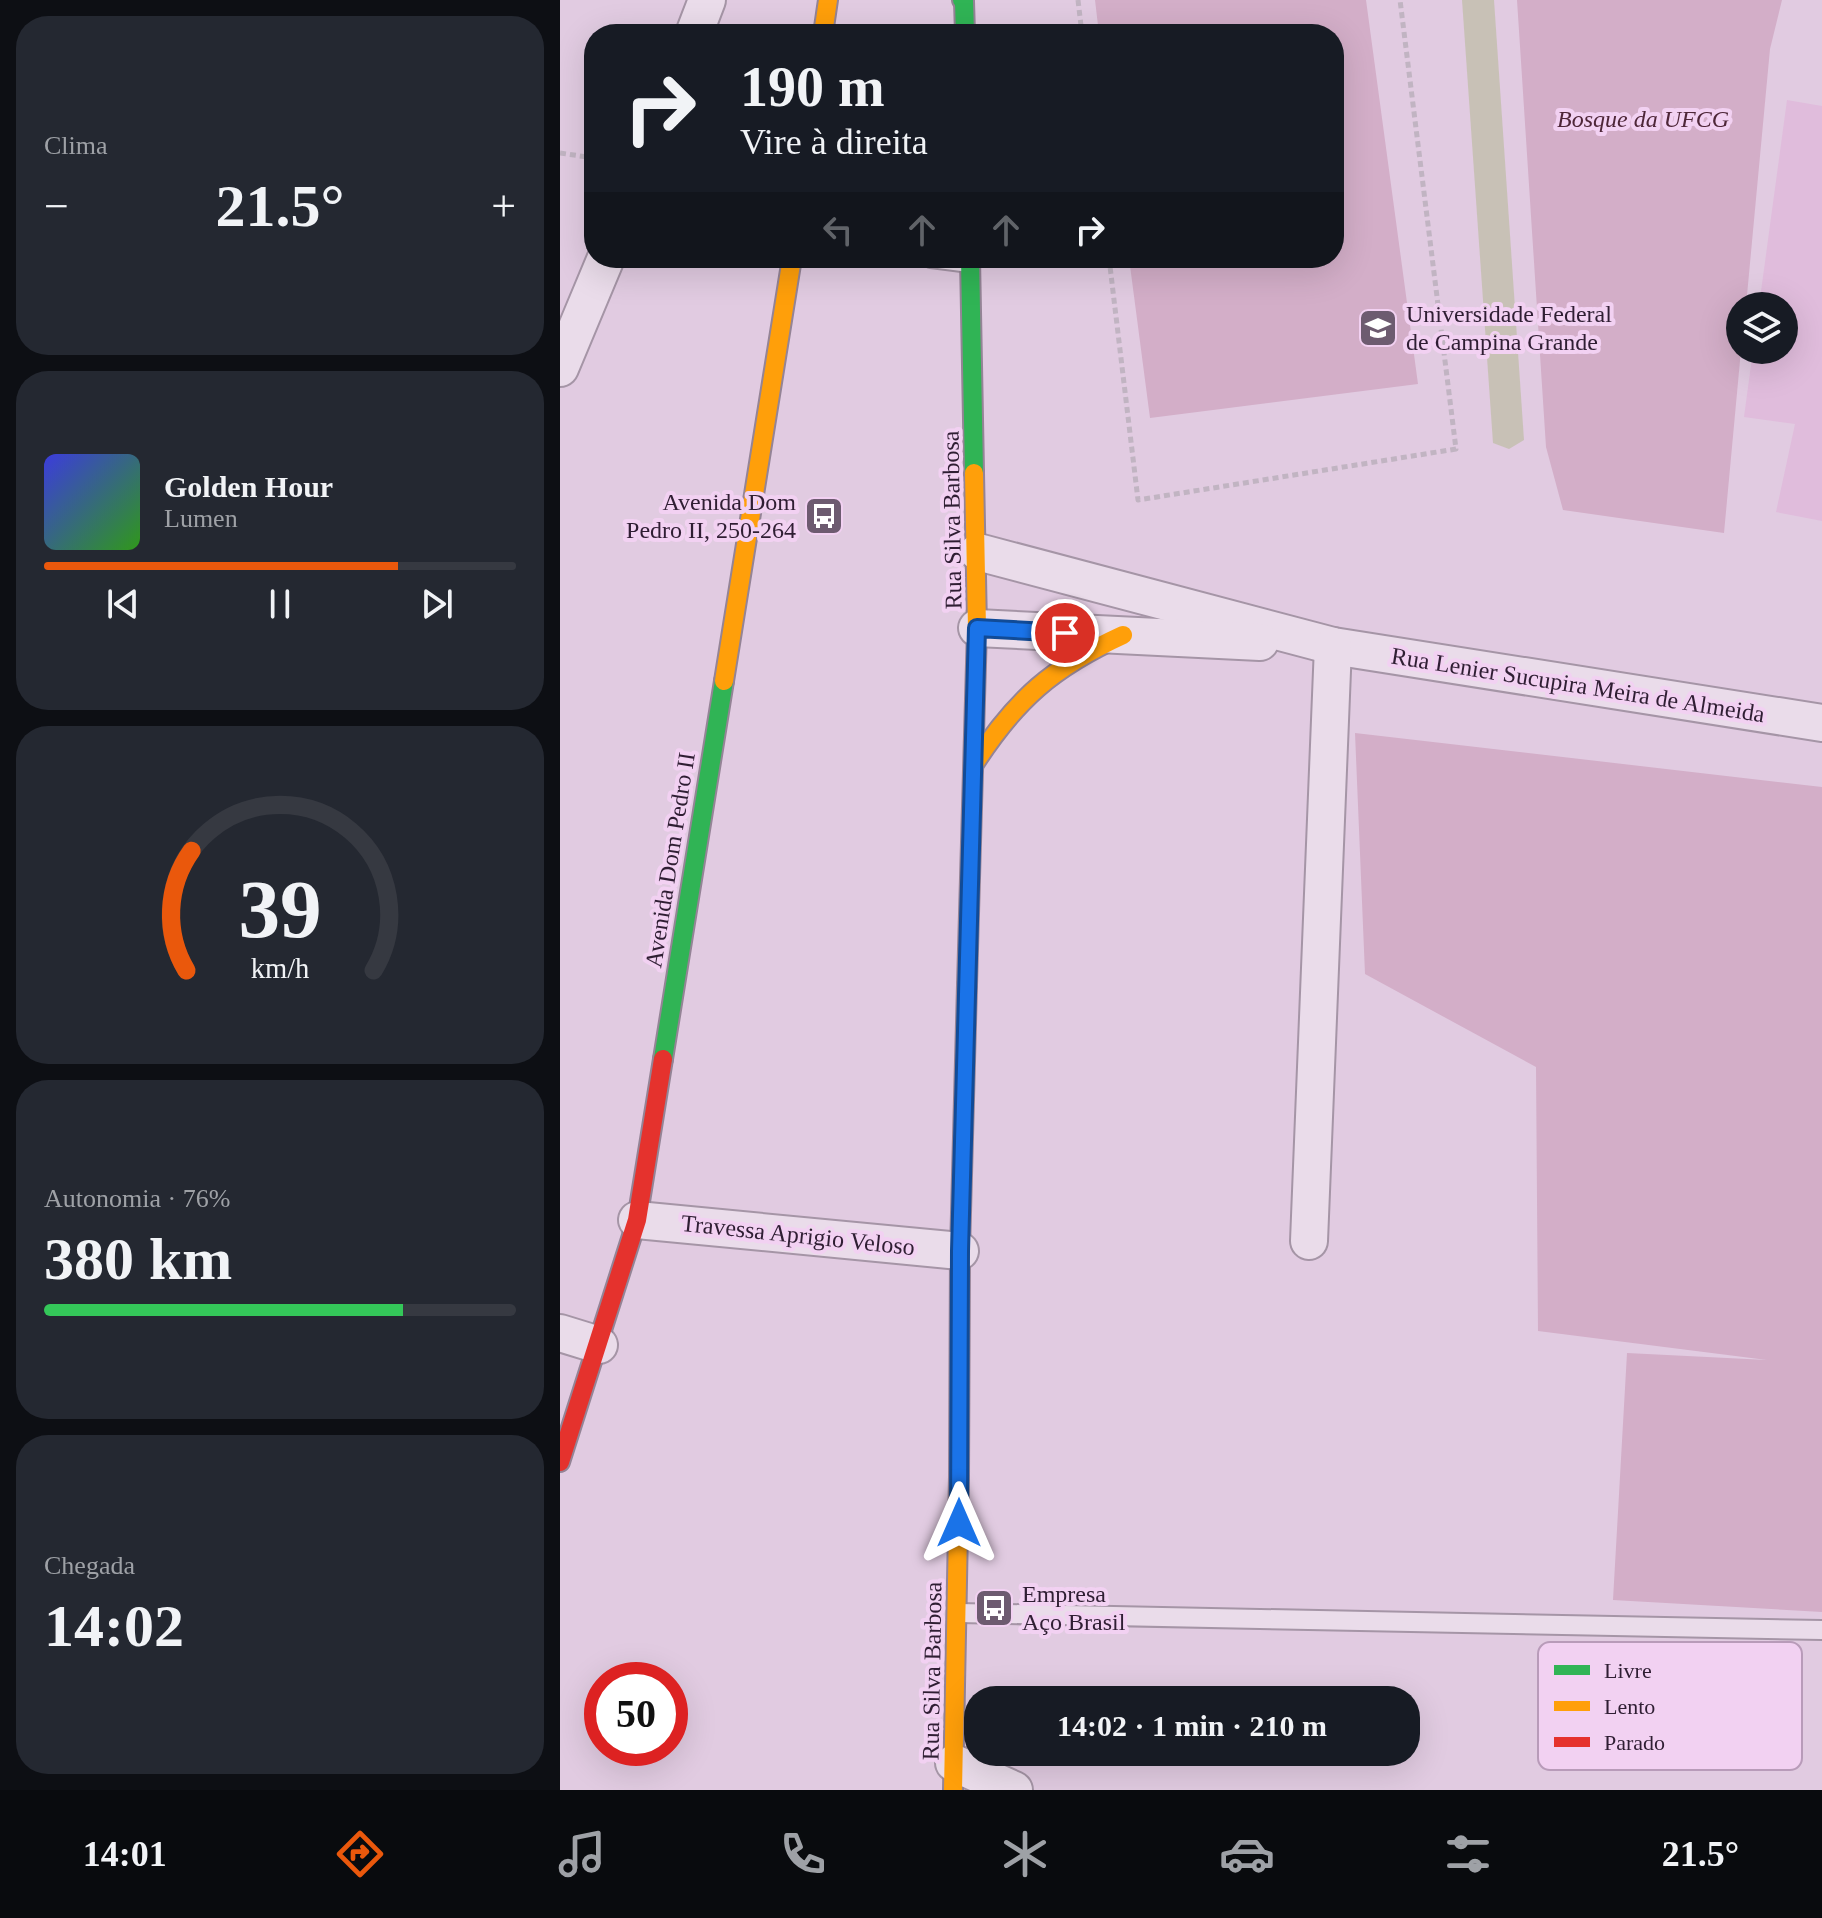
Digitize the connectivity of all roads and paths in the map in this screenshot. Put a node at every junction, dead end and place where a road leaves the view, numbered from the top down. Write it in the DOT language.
graph roads {
  1 [pos="707,0"];
  2 [pos="828,0"];
  3 [pos="963,0"];
  4 [pos="1078,0"];
  5 [pos="1400,0"];
  6 [pos="698,24"];
  7 [pos="824,24"];
  8 [pos="964,24"];
  9 [pos="1081,24"];
  10 [pos="560,153"];
  11 [pos="584,157"];
  12 [pos="602,268"];
  13 [pos="790,268"];
  14 [pos="970,268"];
  15 [pos="1110,268"];
  16 [pos="560,368"];
  17 [pos="978,552"];
  18 [pos="977,628"];
  19 [pos="1123,635"];
  20 [pos="1333,646"];
  21 [pos="1822,723"];
  22 [pos="974,764"];
  23 [pos="637,1220"];
  24 [pos="1309,1241"];
  25 [pos="960,1251"];
  26 [pos="560,1333"];
  27 [pos="599,1345"];
  28 [pos="560,1462"];
  29 [pos="959,1613"];
  30 [pos="1822,1630"];
  31 [pos="954,1776"];
  32 [pos="1014,1790"];
  1 -- 6 [label="street"];
  2 -- 7 [label="main road"];
  3 -- 8 [label="main road"];
  4 -- 9 [label="path"];
  5 -- 15 [label="path"];
  10 -- 11 [label="path"];
  12 -- 16 [label="street"];
  13 -- 23 [label="main road, Avenida Dom Pedro II"];
  14 -- 17 [label="main road, Rua Silva Barbosa"];
  17 -- 18 [label="main road, Rua Silva Barbosa"];
  17 -- 20 [label="street, Rua Lenier Sucupira Meira de Almeida"];
  18 -- 19 [label="street, Rua Lenier Sucupira Meira de Almeida"];
  18 -- 22 [label="main road, Rua Silva Barbosa"];
  19 -- 20 [label="street, Rua Lenier Sucupira Meira de Almeida"];
  19 -- 22 [label="main road"];
  20 -- 21 [label="street, Rua Lenier Sucupira Meira de Almeida"];
  20 -- 24 [label="street"];
  22 -- 25 [label="main road, Rua Silva Barbosa"];
  23 -- 25 [label="street, Travessa Aprigio Veloso"];
  23 -- 27 [label="main road, Avenida Dom Pedro II"];
  25 -- 29 [label="main road, Rua Silva Barbosa"];
  26 -- 27 [label="street"];
  27 -- 28 [label="main road, Avenida Dom Pedro II"];
  29 -- 30 [label="lane"];
  29 -- 31 [label="main road, Rua Silva Barbosa"];
  31 -- 32 [label="street"];
}
